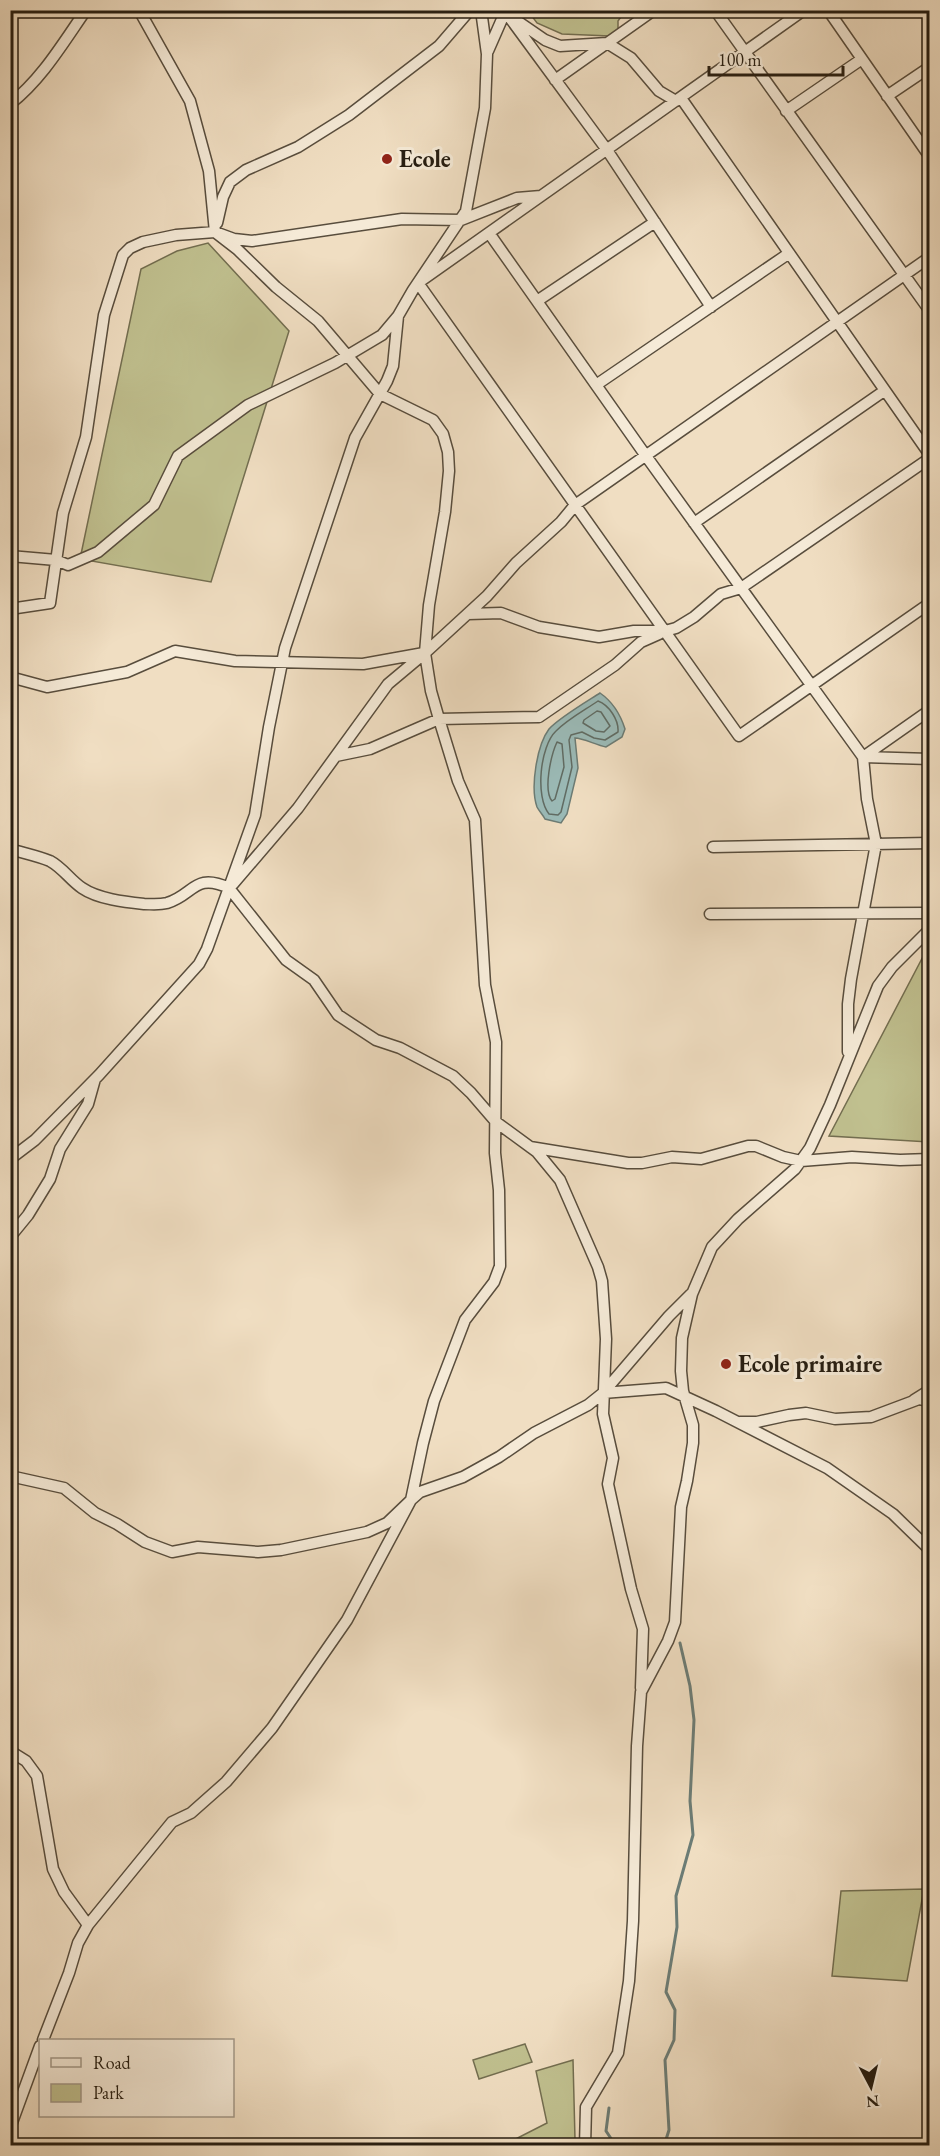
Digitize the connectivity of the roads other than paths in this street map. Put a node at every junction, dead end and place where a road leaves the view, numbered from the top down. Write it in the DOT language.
graph roads {
  1 [pos="17,10"];
  2 [pos="86,10"];
  3 [pos="139,10"];
  4 [pos="470,10"];
  5 [pos="481,10"];
  6 [pos="654,10"];
  7 [pos="715,10"];
  8 [pos="804,10"];
  9 [pos="828,10"];
  10 [pos="505,11"];
  11 [pos="10,17"];
  12 [pos="607,43"];
  13 [pos="744,53"];
  14 [pos="487,54"];
  15 [pos="862,59"];
  16 [pos="930,67"];
  17 [pos="555,80"];
  18 [pos="888,96"];
  19 [pos="679,99"];
  20 [pos="10,104"];
  21 [pos="786,111"];
  22 [pos="607,150"];
  23 [pos="930,157"];
  24 [pos="543,195"];
  25 [pos="461,220"];
  26 [pos="655,222"];
  27 [pos="215,232"];
  28 [pos="489,233"];
  29 [pos="788,254"];
  30 [pos="930,257"];
  31 [pos="904,275"];
  32 [pos="418,283"];
  33 [pos="537,301"];
  34 [pos="711,307"];
  35 [pos="930,311"];
  36 [pos="398,316"];
  37 [pos="836,323"];
  38 [pos="348,355"];
  39 [pos="596,386"];
  40 [pos="884,391"];
  41 [pos="380,394"];
  42 [pos="646,456"];
  43 [pos="930,456"];
  44 [pos="575,505"];
  45 [pos="694,523"];
  46 [pos="10,556"];
  47 [pos="56,560"];
  48 [pos="741,588"];
  49 [pos="930,603"];
  50 [pos="10,609"];
  51 [pos="468,614"];
  52 [pos="665,631"];
  53 [pos="425,653"];
  54 [pos="282,662"];
  55 [pos="10,677"];
  56 [pos="811,686"];
  57 [pos="930,710"];
  58 [pos="439,719"];
  59 [pos="336,756"];
  60 [pos="862,757"];
  61 [pos="930,759"];
  62 [pos="930,843"];
  63 [pos="876,844"];
  64 [pos="713,848"];
  65 [pos="10,849"];
  66 [pos="229,888"];
  67 [pos="864,913"];
  68 [pos="930,913"];
  69 [pos="710,914"];
  70 [pos="930,929"];
  71 [pos="848,1059"];
  72 [pos="95,1079"];
  73 [pos="496,1122"];
  74 [pos="530,1147"];
  75 [pos="10,1159"];
  76 [pos="930,1159"];
  77 [pos="801,1161"];
  78 [pos="10,1238"];
  79 [pos="692,1294"];
  80 [pos="930,1390"];
  81 [pos="603,1393"];
  82 [pos="685,1399"];
  83 [pos="930,1401"];
  84 [pos="912,1402"];
  85 [pos="736,1422"];
  86 [pos="10,1476"];
  87 [pos="411,1500"];
  88 [pos="930,1550"];
  89 [pos="641,1692"];
  90 [pos="10,1751"];
  91 [pos="88,1925"];
  92 [pos="42,2039"];
  93 [pos="39,2049"];
  94 [pos="10,2127"];
  95 [pos="585,2145"];
  1 -- 11 [label="street"];
  2 -- 20 [label="street"];
  3 -- 27 [label="street"];
  4 -- 27 [label="street"];
  5 -- 14 [label="street"];
  6 -- 12 [label="street"];
  7 -- 13 [label="street"];
  8 -- 13 [label="street"];
  9 -- 15 [label="street"];
  10 -- 12 [label="street"];
  10 -- 14 [label="street"];
  10 -- 17 [label="street"];
  12 -- 17 [label="street"];
  12 -- 19 [label="street"];
  13 -- 19 [label="street"];
  13 -- 21 [label="street"];
  14 -- 25 [label="street"];
  15 -- 18 [label="street"];
  15 -- 21 [label="street"];
  16 -- 18 [label="street"];
  17 -- 22 [label="street"];
  18 -- 23 [label="street"];
  19 -- 22 [label="street"];
  19 -- 29 [label="street"];
  21 -- 31 [label="street"];
  22 -- 24 [label="street"];
  22 -- 26 [label="street"];
  24 -- 25 [label="street"];
  24 -- 28 [label="street"];
  25 -- 27 [label="street"];
  25 -- 32 [label="street"];
  26 -- 33 [label="street"];
  26 -- 34 [label="street"];
  27 -- 38 [label="street"];
  27 -- 47 [label="street"];
  28 -- 32 [label="street"];
  28 -- 33 [label="street"];
  29 -- 34 [label="street"];
  29 -- 37 [label="street"];
  30 -- 31 [label="street"];
  31 -- 35 [label="street"];
  31 -- 37 [label="street"];
  32 -- 36 [label="street"];
  32 -- 44 [label="street"];
  33 -- 39 [label="street"];
  34 -- 39 [label="street"];
  36 -- 38 [label="street"];
  36 -- 41 [label="street"];
  37 -- 40 [label="street"];
  37 -- 42 [label="street"];
  38 -- 41 [label="street"];
  38 -- 47 [label="street"];
  39 -- 42 [label="street"];
  40 -- 43 [label="street"];
  40 -- 45 [label="street"];
  41 -- 53 [label="street"];
  41 -- 54 [label="street"];
  42 -- 44 [label="street"];
  42 -- 45 [label="street"];
  43 -- 48 [label="street"];
  44 -- 51 [label="street"];
  44 -- 52 [label="street"];
  45 -- 48 [label="street"];
  46 -- 47 [label="street"];
  47 -- 50 [label="street"];
  48 -- 52 [label="street"];
  48 -- 56 [label="street"];
  49 -- 56 [label="street"];
  51 -- 52 [label="street"];
  51 -- 53 [label="street"];
  52 -- 56 [label="street"];
  52 -- 58 [label="street"];
  53 -- 54 [label="street"];
  53 -- 58 [label="street"];
  53 -- 59 [label="street"];
  54 -- 55 [label="street"];
  54 -- 66 [label="street"];
  56 -- 60 [label="street"];
  57 -- 60 [label="street"];
  58 -- 59 [label="street"];
  58 -- 73 [label="street"];
  59 -- 66 [label="street"];
  60 -- 61 [label="street"];
  60 -- 63 [label="street"];
  62 -- 63 [label="street"];
  63 -- 64 [label="street"];
  63 -- 67 [label="street"];
  65 -- 66 [label="street"];
  66 -- 72 [label="street"];
  66 -- 73 [label="street"];
  67 -- 68 [label="street"];
  67 -- 69 [label="street"];
  67 -- 71 [label="street"];
  70 -- 71 [label="street"];
  71 -- 77 [label="street"];
  72 -- 75 [label="street"];
  72 -- 78 [label="street"];
  73 -- 74 [label="street"];
  73 -- 87 [label="street"];
  74 -- 77 [label="street"];
  74 -- 81 [label="street"];
  76 -- 77 [label="street"];
  77 -- 79 [label="street"];
  79 -- 81 [label="street"];
  79 -- 82 [label="street"];
  80 -- 84 [label="street"];
  81 -- 82 [label="street"];
  81 -- 87 [label="street"];
  81 -- 89 [label="street"];
  82 -- 85 [label="street"];
  82 -- 89 [label="street"];
  83 -- 84 [label="street"];
  84 -- 85 [label="street"];
  85 -- 88 [label="street"];
  86 -- 87 [label="street"];
  87 -- 91 [label="street"];
  89 -- 95 [label="street"];
  90 -- 91 [label="street"];
  91 -- 92 [label="street"];
  93 -- 94 [label="street"];
}
